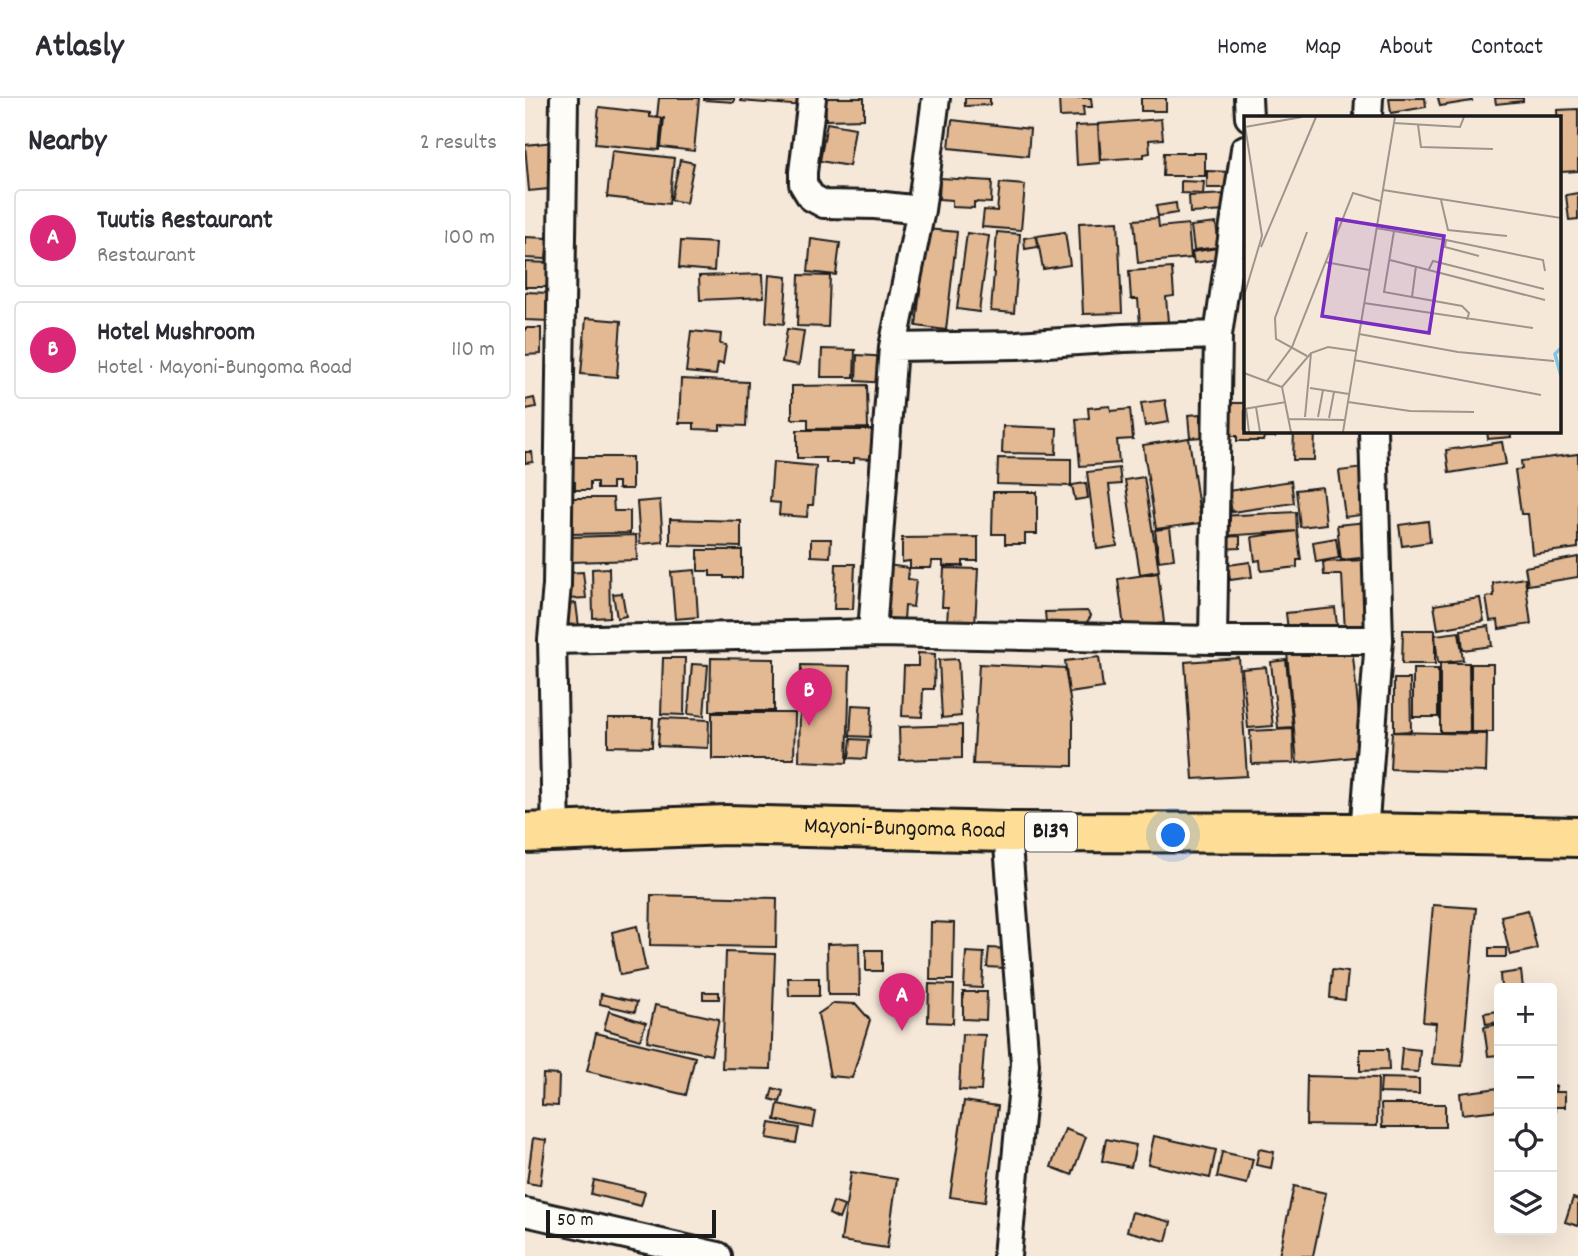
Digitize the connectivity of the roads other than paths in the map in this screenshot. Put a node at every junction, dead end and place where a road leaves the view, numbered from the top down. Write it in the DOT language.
graph roads {
  1 [pos="564,98"];
  2 [pos="811,98"];
  3 [pos="936,98"];
  4 [pos="1248,98"];
  5 [pos="1369,98"];
  6 [pos="1249,116"];
  7 [pos="1368,116"];
  8 [pos="1244,156"];
  9 [pos="922,210"];
  10 [pos="1218,335"];
  11 [pos="893,347"];
  12 [pos="1373,432"];
  13 [pos="871,633"];
  14 [pos="552,640"];
  15 [pos="1213,640"];
  16 [pos="1379,640"];
  17 [pos="1007,832"];
  18 [pos="1364,833"];
  19 [pos="540,834"];
  20 [pos="1578,837"];
  21 [pos="525,1212"];
  22 [pos="717,1256"];
  23 [pos="1007,1256"];
  1 -- 14 [label="street"];
  2 -- 9 [label="street"];
  3 -- 9 [label="street"];
  4 -- 6 [label="street"];
  5 -- 7 [label="street"];
  8 -- 10 [label="street"];
  9 -- 11 [label="street"];
  10 -- 11 [label="street"];
  10 -- 15 [label="street"];
  11 -- 13 [label="street"];
  12 -- 16 [label="street"];
  13 -- 14 [label="street"];
  13 -- 15 [label="street"];
  14 -- 19 [label="street"];
  15 -- 16 [label="street"];
  16 -- 18 [label="street"];
  17 -- 18 [label="main road, Mayoni-Bungoma Road / B139"];
  17 -- 19 [label="main road, Mayoni-Bungoma Road / B139"];
  17 -- 23 [label="street"];
  18 -- 20 [label="main road, Mayoni-Bungoma Road / B139"];
  21 -- 22 [label="street"];
}
